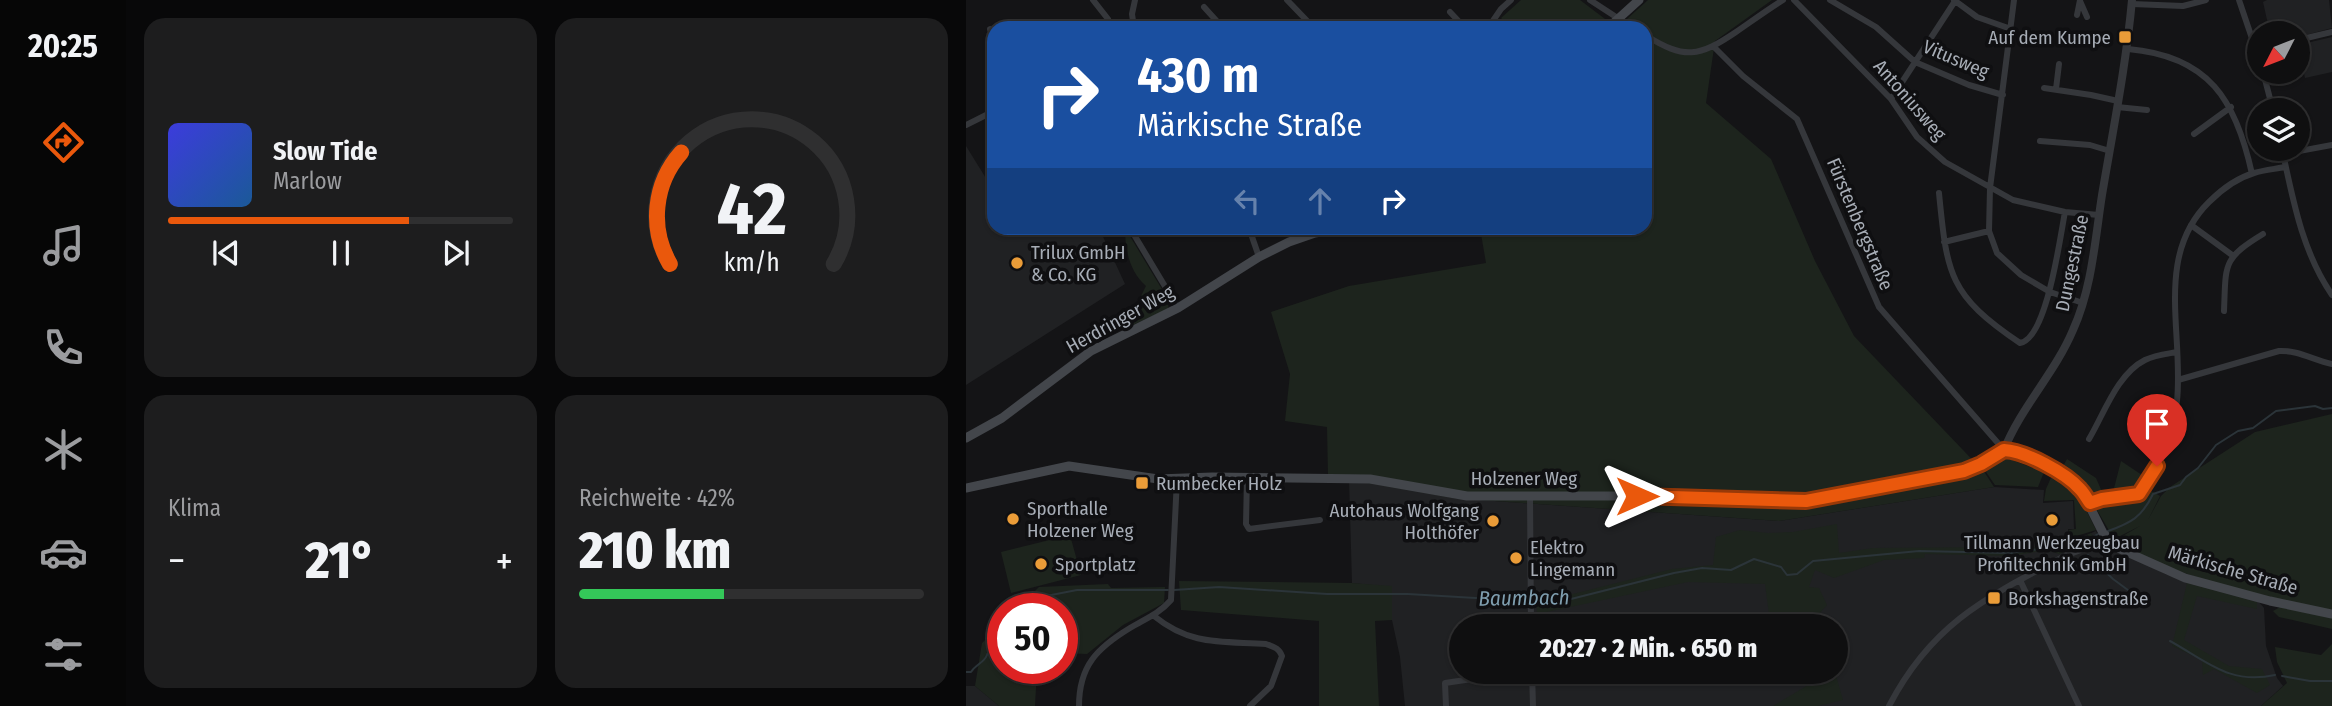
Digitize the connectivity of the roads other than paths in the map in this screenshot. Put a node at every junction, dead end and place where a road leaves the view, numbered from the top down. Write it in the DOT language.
graph roads {
  1 [pos="1093,0"];
  2 [pos="1135,0"];
  3 [pos="1287,0"];
  4 [pos="1511,0"];
  5 [pos="1590,0"];
  6 [pos="1639,0"];
  7 [pos="1783,0"];
  8 [pos="1794,0"];
  9 [pos="1830,0"];
  10 [pos="2014,0"];
  11 [pos="2206,0"];
  12 [pos="2239,0"];
  13 [pos="1954,1"];
  14 [pos="2080,1"];
  15 [pos="2132,2"];
  16 [pos="1204,7"];
  17 [pos="1450,12"];
  18 [pos="2077,15"];
  19 [pos="2087,17"];
  20 [pos="1619,18"];
  21 [pos="1108,19"];
  22 [pos="1133,21"];
  23 [pos="1217,21"];
  24 [pos="1307,21"];
  25 [pos="1458,21"];
  26 [pos="1493,21"];
  27 [pos="1616,21"];
  28 [pos="1623,21"];
  29 [pos="2247,21"];
  30 [pos="2011,29"];
  31 [pos="2332,33"];
  32 [pos="1652,38"];
  33 [pos="2310,38"];
  34 [pos="1714,47"];
  35 [pos="2128,49"];
  36 [pos="1915,62"];
  37 [pos="2059,64"];
  38 [pos="2044,88"];
  39 [pos="2056,89"];
  40 [pos="2003,95"];
  41 [pos="1891,99"];
  42 [pos="2118,104"];
  43 [pos="2231,107"];
  44 [pos="2147,110"];
  45 [pos="987,114"];
  46 [pos="966,125"];
  47 [pos="2194,134"];
  48 [pos="2040,141"];
  49 [pos="2332,145"];
  50 [pos="2310,148"];
  51 [pos="2110,151"];
  52 [pos="2284,161"];
  53 [pos="2285,167"];
  54 [pos="2252,174"];
  55 [pos="1990,188"];
  56 [pos="1939,193"];
  57 [pos="2065,212"];
  58 [pos="2099,215"];
  59 [pos="2191,225"];
  60 [pos="1989,231"];
  61 [pos="2263,234"];
  62 [pos="1134,235"];
  63 [pos="1251,235"];
  64 [pos="1309,235"];
  65 [pos="1944,242"];
  66 [pos="2232,255"];
  67 [pos="1259,257"];
  68 [pos="2050,292"];
  69 [pos="2332,295"];
  70 [pos="2083,303"];
  71 [pos="1178,307"];
  72 [pos="2224,311"];
  73 [pos="2177,352"];
  74 [pos="2332,364"];
  75 [pos="2178,380"];
  76 [pos="966,438"];
  77 [pos="2088,439"];
  78 [pos="2004,450"];
  79 [pos="1247,477"];
  80 [pos="1177,479"];
  81 [pos="966,488"];
  82 [pos="1530,496"];
  83 [pos="2090,503"];
  84 [pos="1320,520"];
  85 [pos="2106,538"];
  86 [pos="2020,580"];
  87 [pos="1530,614"];
  88 [pos="2332,614"];
  89 [pos="1154,616"];
  90 [pos="1449,682"];
  91 [pos="1532,684"];
  92 [pos="1079,706"];
  93 [pos="1250,706"];
  94 [pos="1446,706"];
  95 [pos="1533,706"];
  96 [pos="1889,706"];
  97 [pos="2079,706"];
  1 -- 21 [label="street"];
  2 -- 22 [label="street"];
  3 -- 24 [label="street"];
  4 -- 26 [label="street"];
  5 -- 20 [label="street"];
  6 -- 20 [label="main road"];
  7 -- 34 [label="street"];
  8 -- 41 [label="street, Antoniusweg"];
  9 -- 36 [label="street, Vitusweg"];
  10 -- 30 [label="street"];
  11 -- 15 [label="street"];
  12 -- 29 [label="street"];
  13 -- 30 [label="street"];
  13 -- 36 [label="street"];
  14 -- 18 [label="street"];
  14 -- 19 [label="street"];
  15 -- 35 [label="street, Dungestraße"];
  16 -- 23 [label="street"];
  17 -- 25 [label="street"];
  20 -- 27 [label="main road"];
  20 -- 28 [label="street"];
  30 -- 40 [label="street"];
  31 -- 33 [label="street"];
  32 -- 34 [label="street"];
  34 -- 78 [label="street, Fürstenbergstraße"];
  35 -- 42 [label="street, Dungestraße"];
  35 -- 43 [label="street"];
  36 -- 40 [label="street, Vitusweg"];
  36 -- 41 [label="street"];
  37 -- 39 [label="street"];
  38 -- 39 [label="street"];
  39 -- 42 [label="street"];
  40 -- 55 [label="street"];
  41 -- 55 [label="street, Antoniusweg"];
  42 -- 44 [label="street"];
  42 -- 51 [label="street, Dungestraße"];
  43 -- 47 [label="street"];
  43 -- 54 [label="street"];
  45 -- 46 [label="street"];
  48 -- 51 [label="street"];
  49 -- 50 [label="street"];
  51 -- 58 [label="street, Dungestraße"];
  52 -- 53 [label="street"];
  53 -- 54 [label="street"];
  53 -- 69 [label="street"];
  54 -- 59 [label="street"];
  55 -- 57 [label="street, Antoniusweg"];
  55 -- 60 [label="street"];
  56 -- 65 [label="street"];
  57 -- 58 [label="street, Antoniusweg"];
  57 -- 68 [label="street"];
  58 -- 70 [label="street, Dungestraße"];
  59 -- 66 [label="street"];
  59 -- 73 [label="street"];
  60 -- 65 [label="street"];
  60 -- 68 [label="street"];
  61 -- 66 [label="street"];
  62 -- 71 [label="street"];
  63 -- 67 [label="street"];
  64 -- 67 [label="main road, Herdringer Weg"];
  65 -- 68 [label="street"];
  66 -- 72 [label="street"];
  67 -- 71 [label="main road, Herdringer Weg"];
  68 -- 70 [label="street"];
  70 -- 78 [label="street, Dungestraße"];
  71 -- 76 [label="main road, Herdringer Weg"];
  73 -- 75 [label="street"];
  73 -- 77 [label="street"];
  74 -- 75 [label="street"];
  75 -- 83 [label="street"];
  78 -- 82 [label="main road, Holzener Weg"];
  78 -- 83 [label="main road"];
  79 -- 80 [label="main road, Holzener Weg"];
  79 -- 82 [label="main road, Holzener Weg"];
  79 -- 84 [label="street"];
  80 -- 81 [label="main road, Holzener Weg"];
  80 -- 89 [label="street"];
  82 -- 87 [label="street"];
  83 -- 85 [label="main road"];
  85 -- 86 [label="street"];
  85 -- 88 [label="main road, Märkische Straße"];
  86 -- 96 [label="street"];
  86 -- 97 [label="street"];
  89 -- 92 [label="street"];
  89 -- 93 [label="street"];
  90 -- 94 [label="street"];
  91 -- 95 [label="street"];
}
